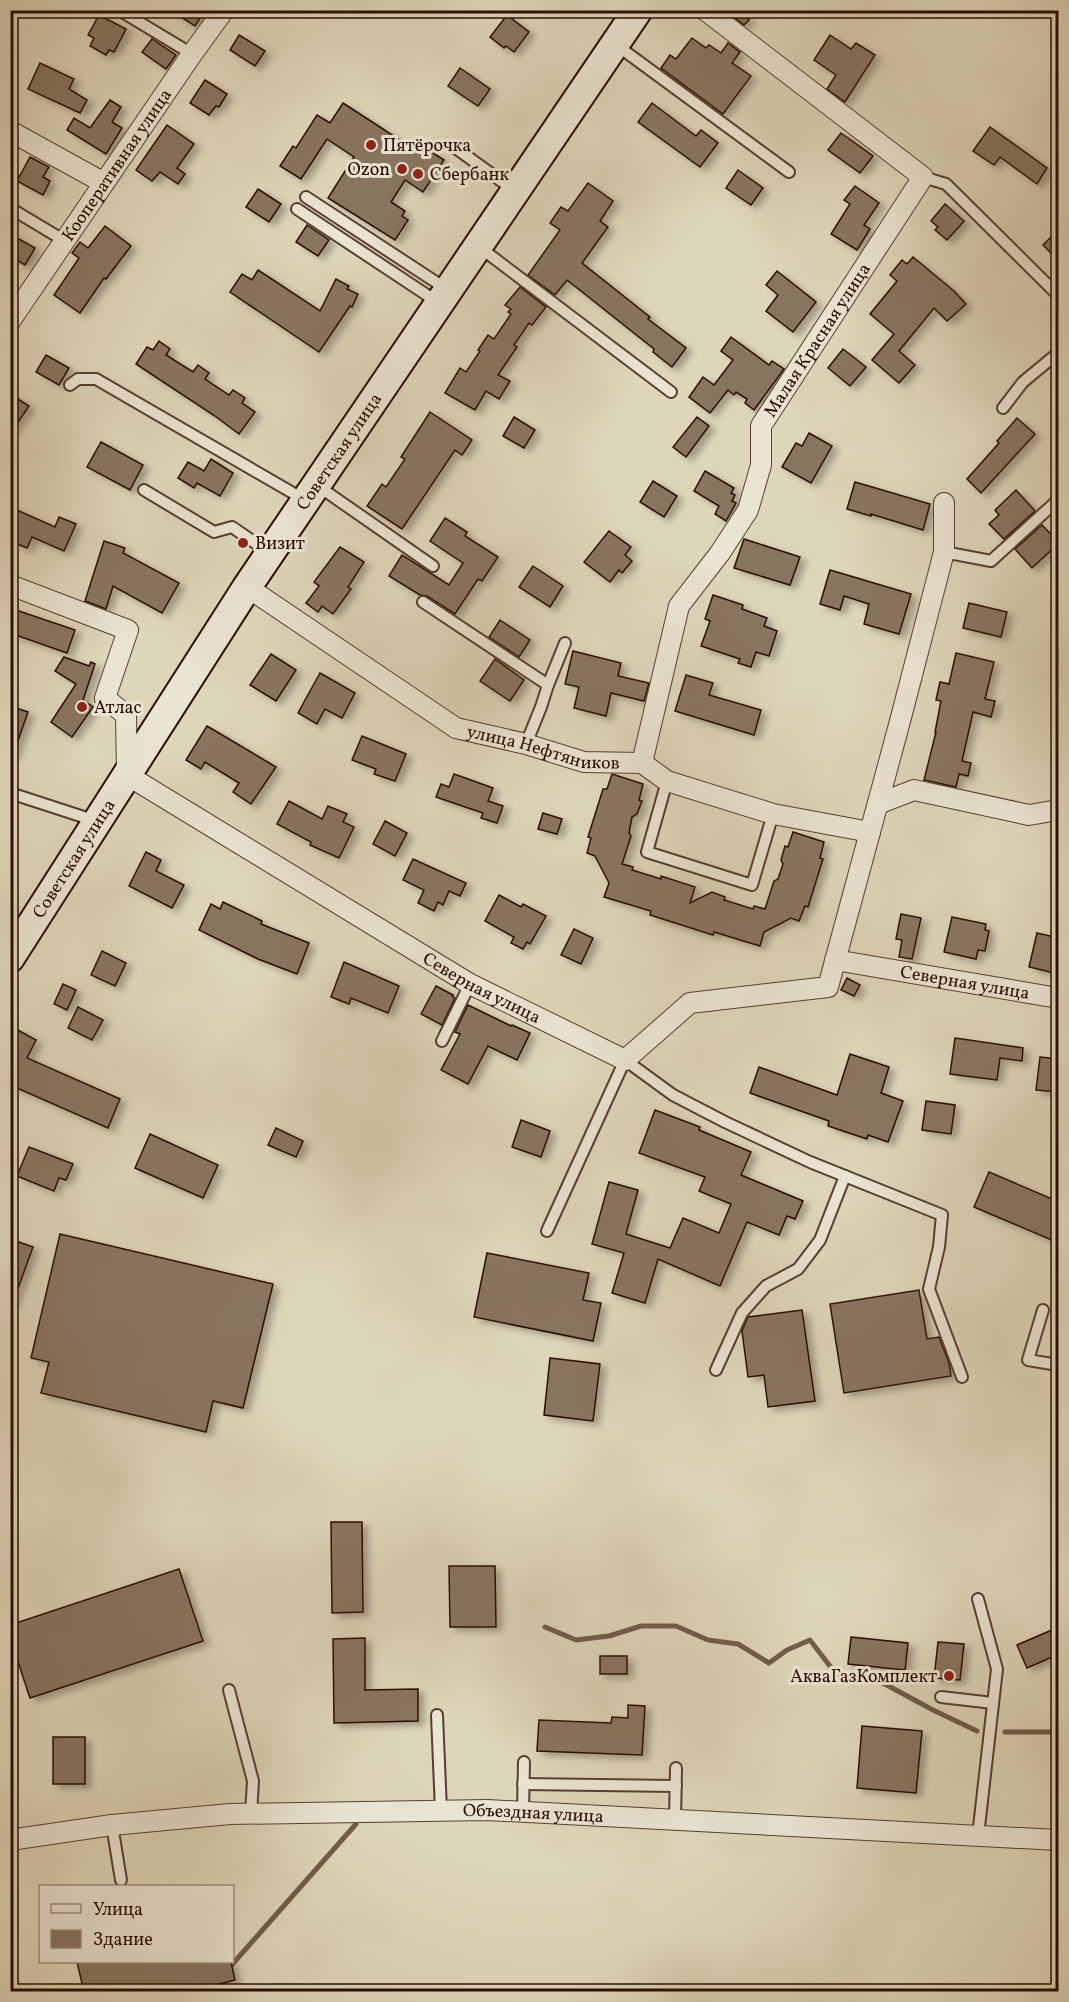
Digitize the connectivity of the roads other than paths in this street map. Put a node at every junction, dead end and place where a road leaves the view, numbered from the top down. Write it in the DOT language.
graph roads {
  1 [pos="119,10"];
  2 [pos="224,10"];
  3 [pos="638,10"];
  4 [pos="705,10"];
  5 [pos="615,44"];
  6 [pos="192,54"];
  7 [pos="10,131"];
  8 [pos="458,149"];
  9 [pos="789,172"];
  10 [pos="923,177"];
  11 [pos="104,183"];
  12 [pos="515,191"];
  13 [pos="306,197"];
  14 [pos="10,208"];
  15 [pos="297,209"];
  16 [pos="65,241"];
  17 [pos="478,246"];
  18 [pos="1059,295"];
  19 [pos="443,297"];
  20 [pos="10,321"];
  21 [pos="1059,353"];
  22 [pos="70,385"];
  23 [pos="671,392"];
  24 [pos="1003,408"];
  25 [pos="144,490"];
  26 [pos="311,492"];
  27 [pos="1059,500"];
  28 [pos="944,503"];
  29 [pos="944,552"];
  30 [pos="270,553"];
  31 [pos="434,566"];
  32 [pos="10,585"];
  33 [pos="247,586"];
  34 [pos="423,602"];
  35 [pos="565,642"];
  36 [pos="548,685"];
  37 [pos="526,744"];
  38 [pos="642,763"];
  39 [pos="127,775"];
  40 [pos="667,781"];
  41 [pos="10,793"];
  42 [pos="878,804"];
  43 [pos="1059,810"];
  44 [pos="773,814"];
  45 [pos="98,821"];
  46 [pos="870,832"];
  47 [pos="10,958"];
  48 [pos="835,960"];
  49 [pos="470,984"];
  50 [pos="1059,998"];
  51 [pos="442,1041"];
  52 [pos="626,1060"];
  53 [pos="845,1176"];
  54 [pos="548,1231"];
  55 [pos="1043,1310"];
  56 [pos="1059,1365"];
  57 [pos="716,1370"];
  58 [pos="962,1377"];
  59 [pos="978,1599"];
  60 [pos="229,1690"];
  61 [pos="940,1697"];
  62 [pos="993,1704"];
  63 [pos="437,1715"];
  64 [pos="524,1762"];
  65 [pos="676,1768"];
  66 [pos="523,1784"];
  67 [pos="676,1786"];
  68 [pos="441,1811"];
  69 [pos="523,1812"];
  70 [pos="251,1814"];
  71 [pos="675,1820"];
  72 [pos="112,1825"];
  73 [pos="978,1836"];
  74 [pos="10,1840"];
  75 [pos="1059,1840"];
  76 [pos="121,1880"];
  1 -- 6 [label="lane"];
  2 -- 6 [label="street, Кооперативная улица"];
  3 -- 5 [label="street, Советская улица"];
  4 -- 10 [label="street"];
  5 -- 9 [label="lane"];
  5 -- 12 [label="street, Советская улица"];
  6 -- 11 [label="street, Кооперативная улица"];
  7 -- 11 [label="street"];
  8 -- 12 [label="lane"];
  10 -- 18 [label="lane"];
  10 -- 38 [label="street, Малая Красная улица"];
  11 -- 16 [label="street, Кооперативная улица"];
  12 -- 17 [label="street, Советская улица"];
  13 -- 19 [label="lane"];
  14 -- 16 [label="lane"];
  15 -- 19 [label="lane"];
  16 -- 20 [label="street, Кооперативная улица"];
  17 -- 19 [label="street, Советская улица"];
  17 -- 23 [label="lane"];
  19 -- 26 [label="street, Советская улица"];
  21 -- 24 [label="lane"];
  22 -- 26 [label="lane"];
  25 -- 30 [label="lane"];
  26 -- 30 [label="street, Советская улица"];
  26 -- 31 [label="lane"];
  27 -- 29 [label="lane"];
  28 -- 29 [label="street"];
  29 -- 42 [label="street"];
  30 -- 33 [label="street, Советская улица"];
  32 -- 39 [label="street"];
  33 -- 37 [label="street, улица Нефтяников"];
  33 -- 39 [label="street, Советская улица"];
  34 -- 36 [label="lane"];
  35 -- 36 [label="lane"];
  36 -- 37 [label="lane"];
  37 -- 38 [label="street, улица Нефтяников"];
  38 -- 40 [label="street, улица Нефтяников"];
  39 -- 45 [label="street, Советская улица"];
  39 -- 49 [label="street, Северная улица"];
  40 -- 44 [label="street, улица Нефтяников"];
  40 -- 44 [label="lane"];
  41 -- 45 [label="lane"];
  42 -- 43 [label="street"];
  42 -- 46 [label="street"];
  44 -- 46 [label="street, улица Нефтяников"];
  45 -- 47 [label="street, Советская улица"];
  46 -- 48 [label="street"];
  48 -- 50 [label="street, Северная улица"];
  48 -- 52 [label="street"];
  49 -- 51 [label="lane"];
  49 -- 52 [label="street, Северная улица"];
  52 -- 53 [label="lane"];
  52 -- 54 [label="lane"];
  53 -- 57 [label="lane"];
  53 -- 58 [label="lane"];
  55 -- 56 [label="lane"];
  59 -- 62 [label="lane"];
  60 -- 70 [label="lane"];
  61 -- 62 [label="lane"];
  62 -- 73 [label="lane"];
  63 -- 68 [label="lane"];
  64 -- 66 [label="lane"];
  65 -- 67 [label="lane"];
  66 -- 67 [label="lane"];
  66 -- 69 [label="lane"];
  67 -- 71 [label="lane"];
  68 -- 69 [label="street, Объездная улица"];
  68 -- 70 [label="street, Объездная улица"];
  69 -- 71 [label="street, Объездная улица"];
  70 -- 72 [label="street, Объездная улица"];
  71 -- 73 [label="street, Объездная улица"];
  72 -- 74 [label="street, Объездная улица"];
  72 -- 76 [label="lane"];
  73 -- 75 [label="street, Объездная улица"];
}
